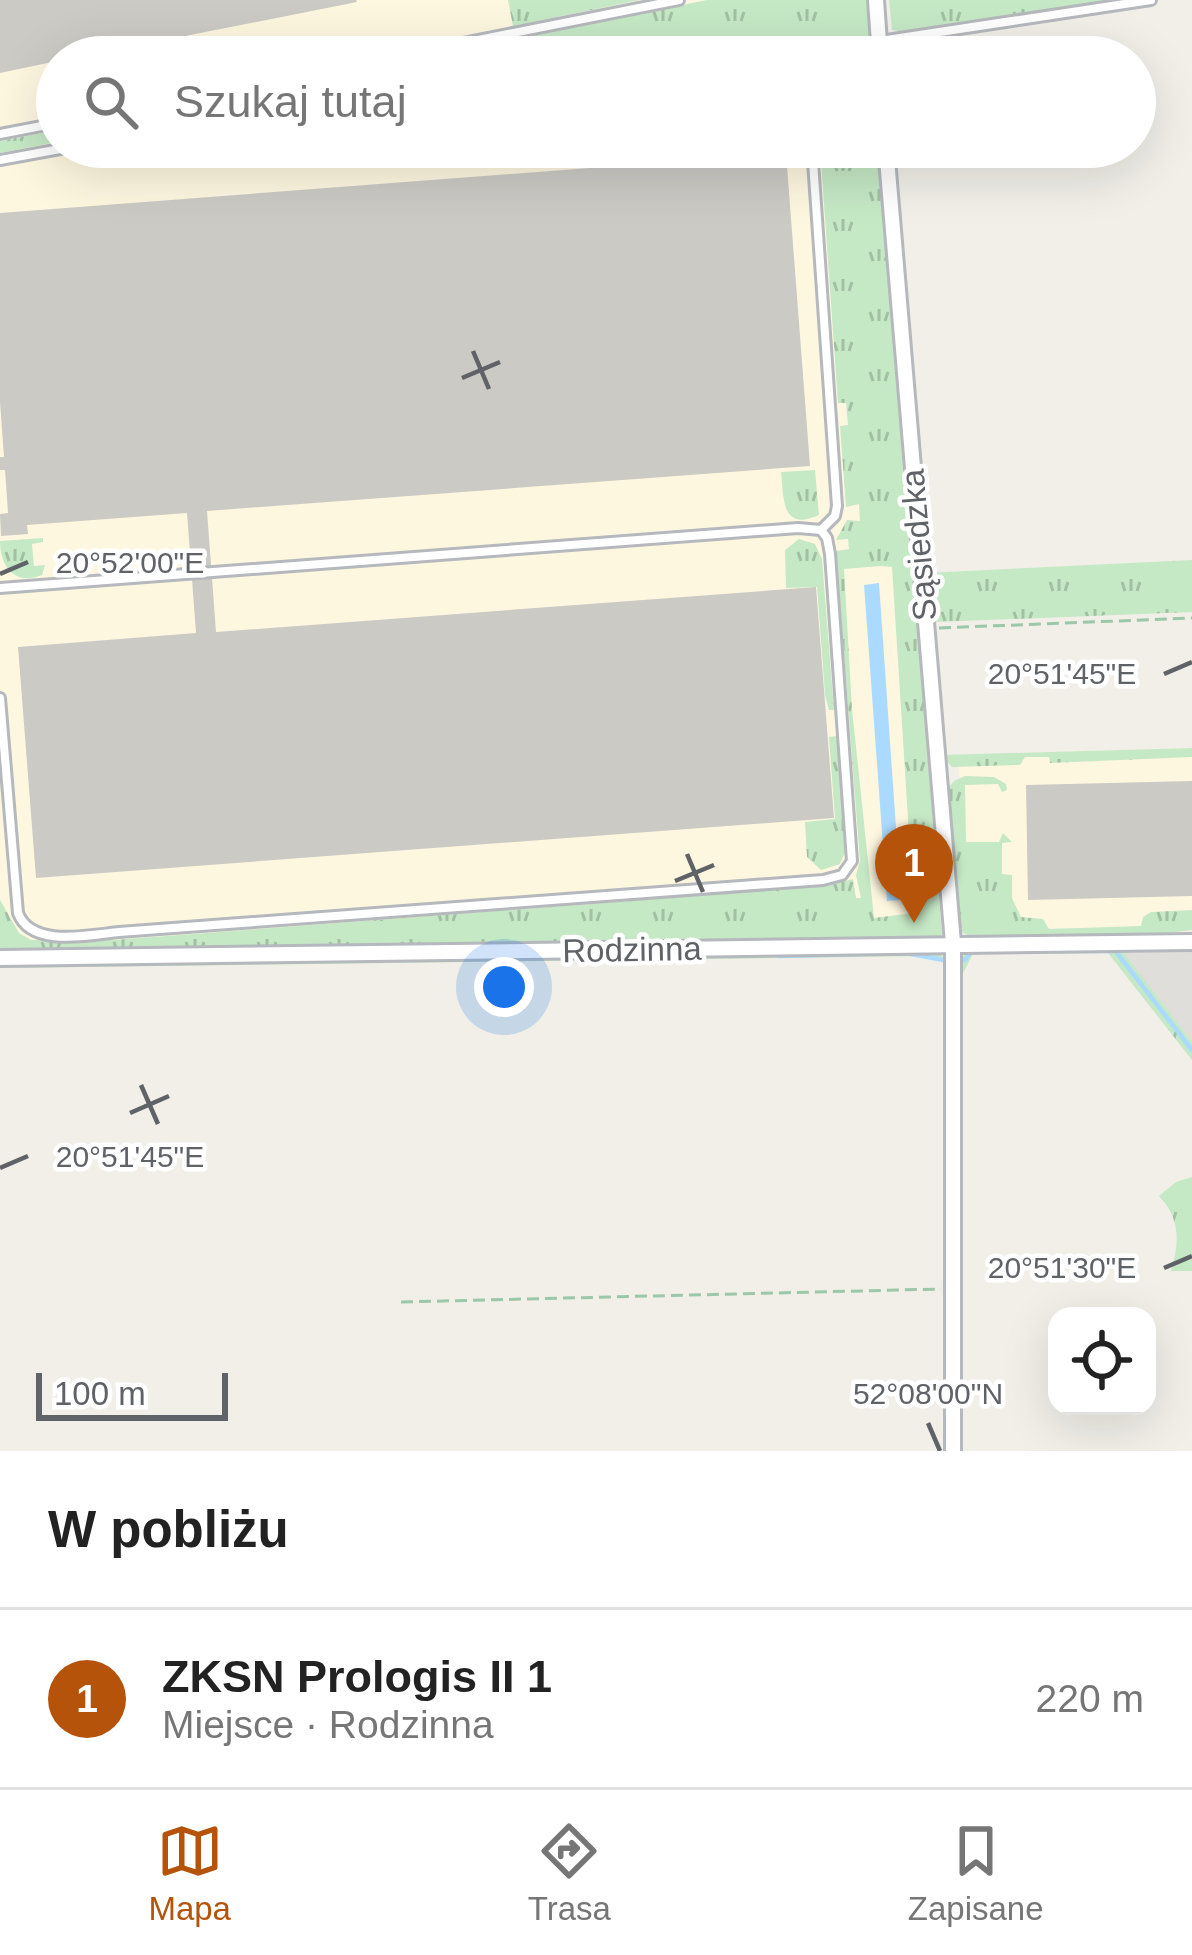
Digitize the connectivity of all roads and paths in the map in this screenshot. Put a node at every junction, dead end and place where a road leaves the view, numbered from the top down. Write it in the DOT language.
graph roads {
  1 [pos="679,0"];
  2 [pos="875,0"];
  3 [pos="1151,0"];
  4 [pos="663,2"];
  5 [pos="495,36"];
  6 [pos="878,36"];
  7 [pos="951,36"];
  8 [pos="36,127"];
  9 [pos="0,134"];
  10 [pos="36,153"];
  11 [pos="0,160"];
  12 [pos="813,168"];
  13 [pos="888,168"];
  14 [pos="820,530"];
  15 [pos="0,588"];
  16 [pos="1192,618"];
  17 [pos="925,629"];
  18 [pos="0,698"];
  19 [pos="1192,942"];
  20 [pos="953,943"];
  21 [pos="0,958"];
  22 [pos="955,1289"];
  23 [pos="401,1302"];
  24 [pos="953,1451"];
  1 -- 4 [label="lane"];
  2 -- 6 [label="street"];
  3 -- 7 [label="lane"];
  4 -- 5 [label="lane"];
  8 -- 9 [label="lane"];
  10 -- 11 [label="lane"];
  12 -- 14 [label="lane"];
  13 -- 17 [label="street, Sąsiedzka"];
  14 -- 15 [label="lane"];
  14 -- 18 [label="lane"];
  16 -- 17 [label="path"];
  17 -- 20 [label="street, Sąsiedzka"];
  19 -- 20 [label="street, Rodzinna"];
  20 -- 21 [label="street, Rodzinna"];
  20 -- 22 [label="street, Sąsiedzka"];
  22 -- 23 [label="path"];
  22 -- 24 [label="street, Sąsiedzka"];
}
